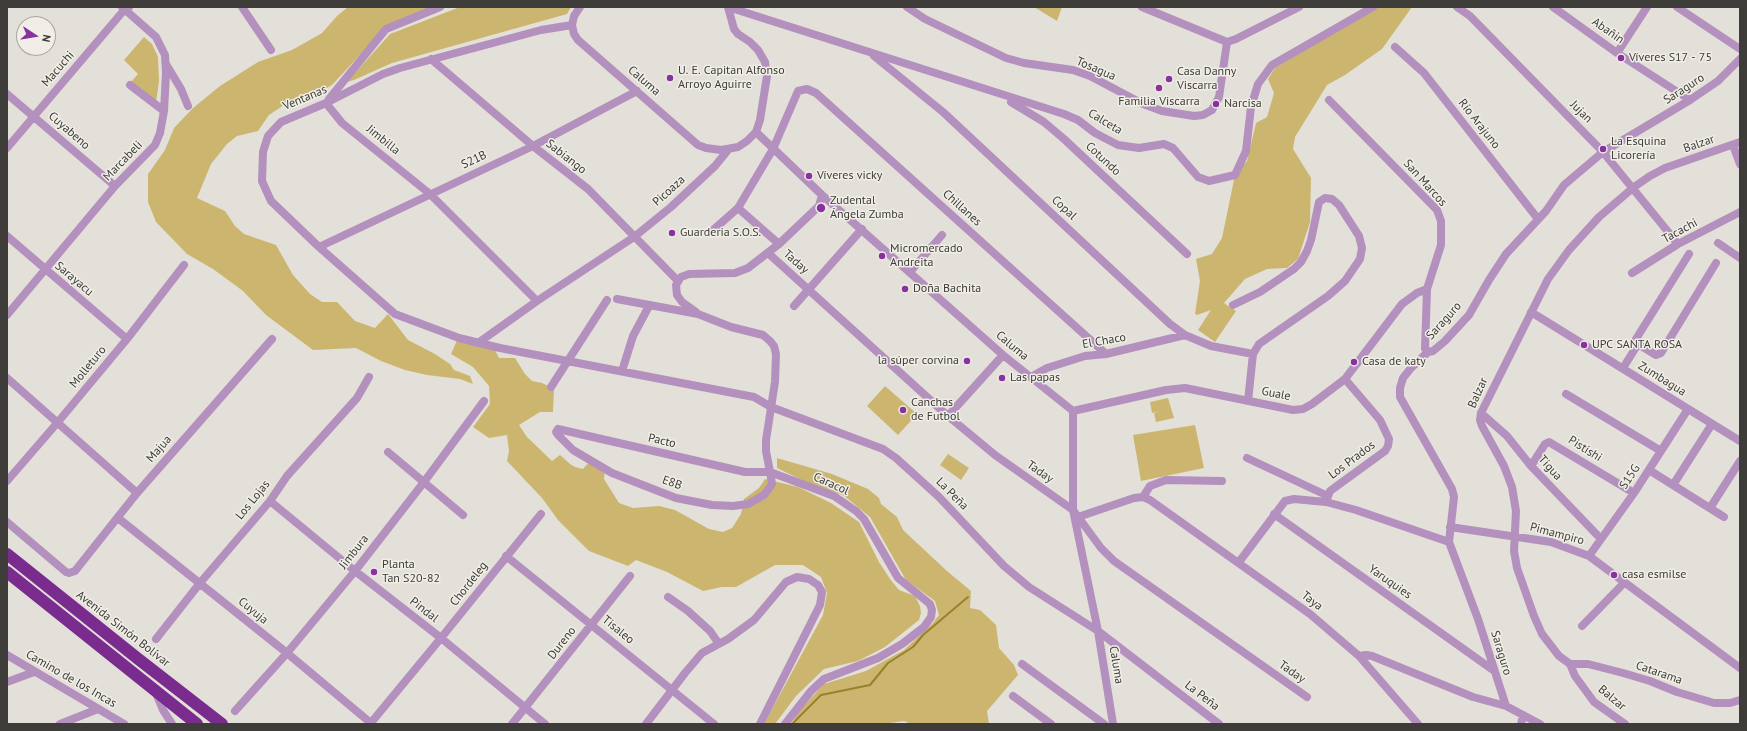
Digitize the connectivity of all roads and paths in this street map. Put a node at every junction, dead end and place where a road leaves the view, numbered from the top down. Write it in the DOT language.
graph roads {
  1 [pos="242,7"];
  2 [pos="440,7"];
  3 [pos="580,7"];
  4 [pos="728,7"];
  5 [pos="907,7"];
  6 [pos="1142,7"];
  7 [pos="1299,7"];
  8 [pos="1373,7"];
  9 [pos="1457,7"];
  10 [pos="1553,7"];
  11 [pos="1647,7"];
  12 [pos="1677,7"];
  13 [pos="125,8"];
  14 [pos="572,25"];
  15 [pos="1227,42"];
  16 [pos="1395,47"];
  17 [pos="1740,49"];
  18 [pos="271,50"];
  19 [pos="1617,53"];
  20 [pos="872,54"];
  21 [pos="432,59"];
  22 [pos="1740,59"];
  23 [pos="165,63"];
  24 [pos="130,85"];
  25 [pos="637,91"];
  26 [pos="994,93"];
  27 [pos="7,94"];
  28 [pos="1329,100"];
  29 [pos="1690,100"];
  30 [pos="326,103"];
  31 [pos="188,106"];
  32 [pos="164,111"];
  33 [pos="33,116"];
  34 [pos="756,132"];
  35 [pos="1736,144"];
  36 [pos="533,146"];
  37 [pos="7,148"];
  38 [pos="773,149"];
  39 [pos="728,150"];
  40 [pos="1603,152"];
  41 [pos="1740,164"];
  42 [pos="115,186"];
  43 [pos="1634,187"];
  44 [pos="430,194"];
  45 [pos="822,195"];
  46 [pos="738,208"];
  47 [pos="1740,212"];
  48 [pos="1538,219"];
  49 [pos="862,229"];
  50 [pos="712,231"];
  51 [pos="942,235"];
  52 [pos="7,236"];
  53 [pos="634,237"];
  54 [pos="1718,243"];
  55 [pos="779,244"];
  56 [pos="1678,244"];
  57 [pos="319,248"];
  58 [pos="768,253"];
  59 [pos="1188,254"];
  60 [pos="1689,254"];
  61 [pos="1740,258"];
  62 [pos="1716,263"];
  63 [pos="184,265"];
  64 [pos="45,270"];
  65 [pos="910,272"];
  66 [pos="1632,273"];
  67 [pos="678,281"];
  68 [pos="809,289"];
  69 [pos="1427,289"];
  70 [pos="617,299"];
  71 [pos="607,300"];
  72 [pos="537,301"];
  73 [pos="1233,305"];
  74 [pos="649,306"];
  75 [pos="794,306"];
  76 [pos="1531,312"];
  77 [pos="698,314"];
  78 [pos="7,315"];
  79 [pos="1185,335"];
  80 [pos="127,339"];
  81 [pos="272,339"];
  82 [pos="478,343"];
  83 [pos="1638,344"];
  84 [pos="1428,352"];
  85 [pos="1106,354"];
  86 [pos="1253,354"];
  87 [pos="1003,355"];
  88 [pos="567,362"];
  89 [pos="1623,368"];
  90 [pos="622,371"];
  91 [pos="369,377"];
  92 [pos="1030,377"];
  93 [pos="7,378"];
  94 [pos="1345,379"];
  95 [pos="551,387"];
  96 [pos="1566,394"];
  97 [pos="484,401"];
  98 [pos="1248,401"];
  99 [pos="771,408"];
  100 [pos="1688,409"];
  101 [pos="1074,411"];
  102 [pos="1481,413"];
  103 [pos="948,416"];
  104 [pos="58,422"];
  105 [pos="1712,424"];
  106 [pos="559,436"];
  107 [pos="1740,440"];
  108 [pos="1661,451"];
  109 [pos="388,452"];
  110 [pos="1247,458"];
  111 [pos="1740,461"];
  112 [pos="1531,466"];
  113 [pos="1649,470"];
  114 [pos="770,472"];
  115 [pos="7,481"];
  116 [pos="1222,481"];
  117 [pos="424,482"];
  118 [pos="1673,485"];
  119 [pos="136,493"];
  120 [pos="1634,493"];
  121 [pos="1143,497"];
  122 [pos="1327,499"];
  123 [pos="270,500"];
  124 [pos="1710,508"];
  125 [pos="1073,510"];
  126 [pos="541,514"];
  127 [pos="1274,514"];
  128 [pos="463,515"];
  129 [pos="1078,517"];
  130 [pos="1724,517"];
  131 [pos="118,518"];
  132 [pos="7,522"];
  133 [pos="1450,526"];
  134 [pos="1514,536"];
  135 [pos="1601,539"];
  136 [pos="1449,542"];
  137 [pos="7,554"];
  138 [pos="506,556"];
  139 [pos="1589,556"];
  140 [pos="1239,562"];
  141 [pos="355,571"];
  142 [pos="7,572"];
  143 [pos="630,576"];
  144 [pos="200,583"];
  145 [pos="1624,583"];
  146 [pos="668,597"];
  147 [pos="592,624"];
  148 [pos="1582,626"];
  149 [pos="1098,631"];
  150 [pos="441,638"];
  151 [pos="156,639"];
  152 [pos="720,644"];
  153 [pos="287,653"];
  154 [pos="7,655"];
  155 [pos="1359,656"];
  156 [pos="1022,664"];
  157 [pos="1570,664"];
  158 [pos="1740,668"];
  159 [pos="1493,670"];
  160 [pos="34,672"];
  161 [pos="7,682"];
  162 [pos="672,690"];
  163 [pos="154,691"];
  164 [pos="1013,696"];
  165 [pos="1307,697"];
  166 [pos="1740,700"];
  167 [pos="1506,706"];
  168 [pos="526,708"];
  169 [pos="98,709"];
  170 [pos="235,711"];
  171 [pos="1523,715"];
  172 [pos="60,724"];
  173 [pos="124,724"];
  174 [pos="172,724"];
  175 [pos="196,724"];
  176 [pos="222,724"];
  177 [pos="371,724"];
  178 [pos="512,724"];
  179 [pos="545,724"];
  180 [pos="646,724"];
  181 [pos="714,724"];
  182 [pos="760,724"];
  183 [pos="785,724"];
  184 [pos="1051,724"];
  185 [pos="1104,724"];
  186 [pos="1113,724"];
  187 [pos="1219,724"];
  188 [pos="1418,724"];
  189 [pos="1521,724"];
  190 [pos="1540,724"];
  191 [pos="1625,724"];
  1 -- 18 [label="street"];
  2 -- 30 [label="street"];
  3 -- 14 [label="street"];
  4 -- 20 [label="street, Calceta"];
  4 -- 34 [label="street"];
  5 -- 15 [label="street, Tosagua"];
  6 -- 15 [label="street"];
  7 -- 15 [label="street"];
  8 -- 26 [label="street, Calceta"];
  9 -- 40 [label="street, Jujan"];
  10 -- 19 [label="street, Abañin"];
  11 -- 19 [label="street"];
  12 -- 17 [label="street"];
  13 -- 23 [label="street, Marcabeli"];
  13 -- 33 [label="street, Macuchi"];
  14 -- 21 [label="street, Ventanas"];
  14 -- 25 [label="street, Caluma"];
  16 -- 48 [label="street, Río Arajuno"];
  19 -- 29 [label="street, Abañin"];
  20 -- 26 [label="street, Calceta"];
  20 -- 79 [label="street, Copal"];
  21 -- 30 [label="street, Ventanas"];
  21 -- 36 [label="street, Sabiango"];
  22 -- 29 [label="street, Saraguro"];
  23 -- 31 [label="street"];
  23 -- 32 [label="street, Marcabeli"];
  24 -- 32 [label="street"];
  25 -- 36 [label="street, S21B"];
  25 -- 39 [label="street, Caluma"];
  26 -- 59 [label="street, Cotundo"];
  27 -- 33 [label="street, Cuyabeno"];
  28 -- 69 [label="street, San Marcos"];
  29 -- 40 [label="street, Saraguro"];
  30 -- 44 [label="street, Jimbilla"];
  30 -- 57 [label="street, Ventanas"];
  32 -- 42 [label="street, Marcabeli"];
  33 -- 37 [label="street, Macuchi"];
  33 -- 42 [label="street, Cuyabeno"];
  34 -- 38 [label="street, Caluma"];
  34 -- 39 [label="street, Picoaza"];
  35 -- 41 [label="street"];
  35 -- 43 [label="street, Balzar"];
  36 -- 44 [label="street, S21B"];
  36 -- 53 [label="street, Sabiango"];
  38 -- 45 [label="street, Caluma"];
  38 -- 46 [label="street"];
  38 -- 85 [label="street, Chillanes"];
  39 -- 53 [label="street, Picoaza"];
  40 -- 43 [label="street, Jujan"];
  40 -- 48 [label="street, Saraguro"];
  42 -- 64 [label="street, Marcabeli"];
  43 -- 56 [label="street, Jujan"];
  43 -- 76 [label="street, Balzar"];
  44 -- 57 [label="street, S21B"];
  44 -- 72 [label="street, Jimbilla"];
  45 -- 49 [label="street, Caluma"];
  45 -- 55 [label="street"];
  46 -- 50 [label="street"];
  46 -- 55 [label="street"];
  47 -- 56 [label="street, Tacachi"];
  48 -- 84 [label="street, Saraguro"];
  49 -- 65 [label="street, Caluma"];
  49 -- 68 [label="street"];
  51 -- 65 [label="street"];
  52 -- 64 [label="street, Sarayacu"];
  53 -- 67 [label="street, Sabiango"];
  53 -- 72 [label="street, Picoaza"];
  54 -- 61 [label="street"];
  55 -- 58 [label="street"];
  56 -- 66 [label="street, Tacachi"];
  57 -- 82 [label="street, Ventanas"];
  58 -- 67 [label="street"];
  58 -- 68 [label="street, Taday"];
  60 -- 83 [label="street"];
  62 -- 83 [label="street"];
  63 -- 80 [label="street, Molleturo"];
  64 -- 78 [label="street, Marcabeli"];
  64 -- 80 [label="street, Sarayacu"];
  65 -- 87 [label="street, Caluma"];
  67 -- 77 [label="street"];
  68 -- 75 [label="street"];
  68 -- 103 [label="street, Taday"];
  69 -- 84 [label="street, San Marcos"];
  69 -- 94 [label="street, Guale"];
  70 -- 74 [label="street"];
  71 -- 88 [label="street"];
  72 -- 82 [label="street, Picoaza"];
  73 -- 86 [label="street"];
  74 -- 77 [label="street"];
  74 -- 90 [label="street"];
  76 -- 89 [label="street, Zumbagua"];
  76 -- 102 [label="street, Balzar"];
  77 -- 99 [label="street"];
  79 -- 85 [label="street, El Chaco"];
  79 -- 86 [label="street, Copal"];
  80 -- 104 [label="street, Molleturo"];
  81 -- 119 [label="street, Majua"];
  82 -- 88 [label="street, Ventanas"];
  83 -- 89 [label="street"];
  84 -- 133 [label="street, Saraguro"];
  85 -- 92 [label="street, El Chaco"];
  86 -- 98 [label="street"];
  87 -- 92 [label="street, Caluma"];
  87 -- 103 [label="street"];
  88 -- 90 [label="street, La Peña"];
  88 -- 95 [label="street"];
  89 -- 100 [label="street, Zumbagua"];
  90 -- 99 [label="street, La Peña"];
  91 -- 123 [label="street, Los Lojas"];
  92 -- 101 [label="street, Caluma"];
  93 -- 104 [label="street"];
  94 -- 98 [label="street, Guale"];
  94 -- 122 [label="street, Los Prados"];
  96 -- 108 [label="street"];
  97 -- 117 [label="street, Jimbura"];
  98 -- 101 [label="street, Guale"];
  99 -- 114 [label="street"];
  99 -- 149 [label="street, La Peña"];
  100 -- 105 [label="street, Zumbagua"];
  100 -- 108 [label="street, S15G"];
  101 -- 125 [label="street, Caluma"];
  102 -- 112 [label="street, Tigua"];
  102 -- 134 [label="street, Balzar"];
  103 -- 125 [label="street, Taday"];
  104 -- 115 [label="street, Molleturo"];
  104 -- 119 [label="street"];
  105 -- 107 [label="street, Zumbagua"];
  105 -- 118 [label="street"];
  106 -- 114 [label="street, Pacto"];
  106 -- 114 [label="street, E8B"];
  108 -- 113 [label="street, S15G"];
  109 -- 117 [label="street"];
  110 -- 122 [label="street"];
  111 -- 124 [label="street"];
  112 -- 120 [label="street, Pistishi"];
  112 -- 135 [label="street, Tigua"];
  113 -- 118 [label="street"];
  113 -- 120 [label="street, S15G"];
  114 -- 183 [label="street, Caracol"];
  116 -- 121 [label="street"];
  117 -- 128 [label="street"];
  117 -- 141 [label="street, Jimbura"];
  118 -- 124 [label="street"];
  119 -- 131 [label="street, Majua"];
  120 -- 135 [label="street, S15G"];
  121 -- 129 [label="street"];
  121 -- 140 [label="street, Taya"];
  122 -- 127 [label="street"];
  122 -- 136 [label="street"];
  123 -- 141 [label="street, Pindal"];
  123 -- 144 [label="street, Los Lojas"];
  124 -- 130 [label="street"];
  125 -- 129 [label="street, Taday"];
  125 -- 149 [label="street, Caluma"];
  126 -- 138 [label="street, Chordeleg"];
  127 -- 140 [label="street"];
  127 -- 159 [label="street, Yaruquies"];
  129 -- 165 [label="street, Taday"];
  131 -- 132 [label="street, Majua"];
  131 -- 144 [label="street, Cuyuja"];
  133 -- 134 [label="street, Pimampiro"];
  133 -- 136 [label="street, Saraguro"];
  134 -- 139 [label="street, Pimampiro"];
  134 -- 157 [label="street, Balzar"];
  135 -- 139 [label="street, S15G"];
  136 -- 159 [label="street, Saraguro"];
  137 -- 176 [label="highway, Avenida Simón Bolívar"];
  138 -- 147 [label="street, Tisaleo"];
  138 -- 150 [label="street, Chordeleg"];
  139 -- 145 [label="street, Pimampiro"];
  140 -- 155 [label="street, Taya"];
  141 -- 150 [label="street, Pindal"];
  141 -- 153 [label="street, Jimbura"];
  142 -- 163 [label="highway"];
  143 -- 147 [label="street, Dureno"];
  144 -- 151 [label="street, Los Lojas"];
  144 -- 153 [label="street, Cuyuja"];
  145 -- 148 [label="street"];
  145 -- 158 [label="street, Pimampiro"];
  146 -- 152 [label="street"];
  147 -- 162 [label="street, Tisaleo"];
  147 -- 168 [label="street, Dureno"];
  149 -- 186 [label="street, Caluma"];
  149 -- 187 [label="street, La Peña"];
  150 -- 168 [label="street, Pindal"];
  150 -- 177 [label="street, Chordeleg"];
  152 -- 162 [label="street"];
  152 -- 182 [label="street"];
  153 -- 170 [label="street, Jimbura"];
  153 -- 177 [label="street, Cuyuja"];
  154 -- 160 [label="street, Camino de los Incas"];
  155 -- 167 [label="street"];
  155 -- 188 [label="street, Taya"];
  156 -- 185 [label="street"];
  157 -- 166 [label="street, Catarama"];
  157 -- 191 [label="street, Balzar"];
  159 -- 167 [label="street, Saraguro"];
  160 -- 161 [label="street"];
  160 -- 169 [label="street, Camino de los Incas"];
  162 -- 180 [label="street"];
  162 -- 181 [label="street, Tisaleo"];
  163 -- 174 [label="street"];
  163 -- 175 [label="highway"];
  164 -- 184 [label="street"];
  167 -- 171 [label="street"];
  168 -- 178 [label="street, Dureno"];
  168 -- 179 [label="street, Pindal"];
  169 -- 172 [label="street"];
  169 -- 173 [label="street, Camino de los Incas"];
  171 -- 189 [label="street"];
  171 -- 190 [label="street"];
}
